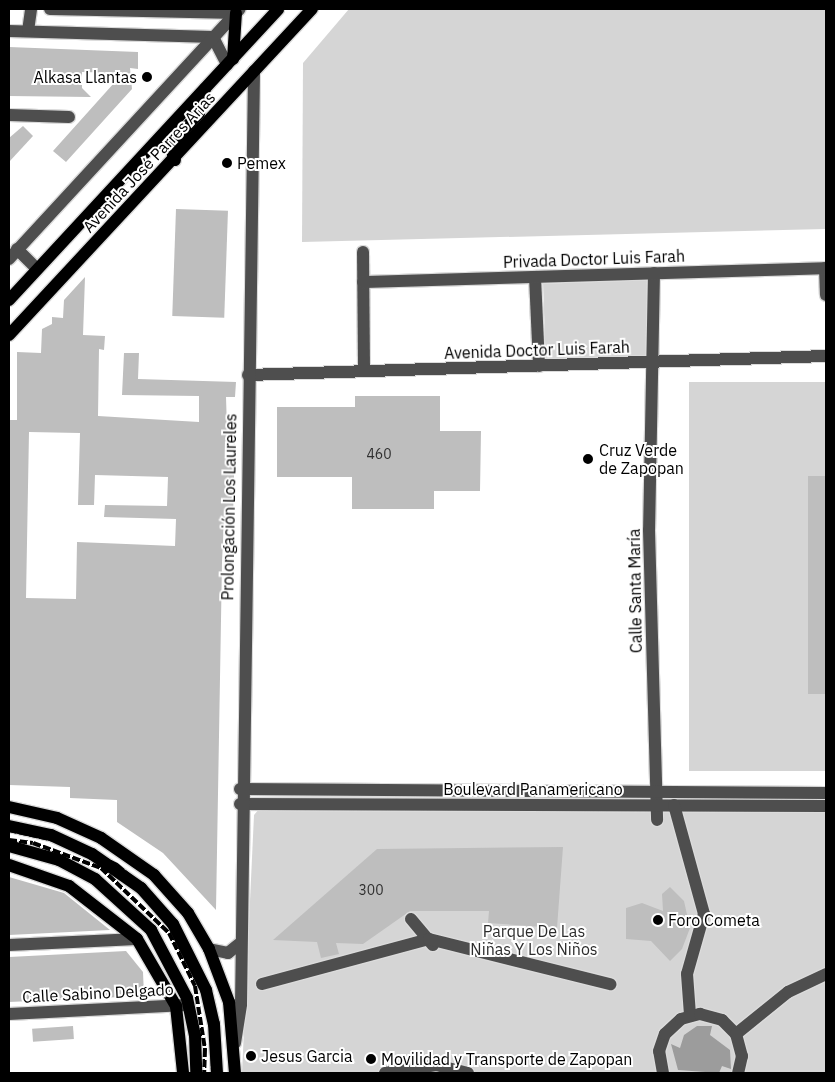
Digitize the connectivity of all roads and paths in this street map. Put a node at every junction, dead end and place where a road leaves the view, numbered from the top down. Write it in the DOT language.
graph roads {
  1 [pos="31,9"];
  2 [pos="50,9"];
  3 [pos="278,9"];
  4 [pos="312,9"];
  5 [pos="154,10"];
  6 [pos="186,10"];
  7 [pos="238,11"];
  8 [pos="9,30"];
  9 [pos="28,31"];
  10 [pos="213,38"];
  11 [pos="230,62"];
  12 [pos="254,71"];
  13 [pos="205,89"];
  14 [pos="9,116"];
  15 [pos="70,116"];
  16 [pos="175,160"];
  17 [pos="363,252"];
  18 [pos="13,254"];
  19 [pos="826,268"];
  20 [pos="37,269"];
  21 [pos="654,273"];
  22 [pos="535,277"];
  23 [pos="363,282"];
  24 [pos="826,295"];
  25 [pos="9,300"];
  26 [pos="9,335"];
  27 [pos="826,356"];
  28 [pos="653,362"];
  29 [pos="539,366"];
  30 [pos="364,371"];
  31 [pos="248,375"];
  32 [pos="240,789"];
  33 [pos="656,792"];
  34 [pos="826,793"];
  35 [pos="240,804"];
  36 [pos="656,805"];
  37 [pos="674,806"];
  38 [pos="826,806"];
  39 [pos="9,807"];
  40 [pos="657,820"];
  41 [pos="9,826"];
  42 [pos="9,846"];
  43 [pos="9,865"];
  44 [pos="411,919"];
  45 [pos="137,939"];
  46 [pos="432,943"];
  47 [pos="239,944"];
  48 [pos="9,945"];
  49 [pos="209,949"];
  50 [pos="826,974"];
  51 [pos="262,984"];
  52 [pos="610,984"];
  53 [pos="182,1005"];
  54 [pos="9,1014"];
  55 [pos="690,1015"];
  56 [pos="736,1034"];
  57 [pos="235,1043"];
  58 [pos="658,1072"];
  59 [pos="183,1073"];
  60 [pos="196,1073"];
  61 [pos="217,1073"];
  62 [pos="235,1073"];
  63 [pos="385,1073"];
  64 [pos="468,1073"];
  65 [pos="738,1073"];
  1 -- 9 [label="street"];
  2 -- 5 [label="street"];
  3 -- 11 [label="main road, Avenida José Parres Arias"];
  4 -- 12 [label="main road, Avenida José Parres Arias"];
  5 -- 6 [label="street"];
  6 -- 7 [label="street"];
  7 -- 10 [label="street"];
  7 -- 11 [label="main road"];
  8 -- 9 [label="street"];
  9 -- 10 [label="street"];
  10 -- 11 [label="street"];
  10 -- 18 [label="street"];
  11 -- 13 [label="main road, Avenida José Parres Arias"];
  12 -- 16 [label="main road, Avenida José Parres Arias"];
  12 -- 31 [label="street, Prolongación Los Laureles"];
  13 -- 16 [label="main road"];
  13 -- 20 [label="main road, Avenida José Parres Arias"];
  14 -- 15 [label="street"];
  16 -- 26 [label="main road, Avenida José Parres Arias"];
  17 -- 23 [label="street"];
  18 -- 20 [label="street"];
  19 -- 21 [label="street, Privada Doctor Luis Farah"];
  19 -- 24 [label="street"];
  20 -- 25 [label="main road, Avenida José Parres Arias"];
  21 -- 22 [label="street, Privada Doctor Luis Farah"];
  21 -- 28 [label="street, Calle Santa María"];
  22 -- 23 [label="street, Privada Doctor Luis Farah"];
  22 -- 29 [label="street"];
  23 -- 30 [label="street"];
  27 -- 28 [label="street, Avenida Doctor Luis Farah"];
  28 -- 29 [label="street, Avenida Doctor Luis Farah"];
  28 -- 33 [label="street, Calle Santa María"];
  29 -- 30 [label="street, Avenida Doctor Luis Farah"];
  30 -- 31 [label="street, Avenida Doctor Luis Farah"];
  31 -- 32 [label="street, Prolongación Los Laureles"];
  32 -- 33 [label="street, Boulevard Panamericano"];
  32 -- 35 [label="street, Prolongación Los Laureles"];
  33 -- 34 [label="street, Boulevard Panamericano"];
  33 -- 36 [label="street, Calle Santa María"];
  35 -- 36 [label="street, Boulevard Panamericano"];
  35 -- 47 [label="street, Prolongación Los Laureles"];
  36 -- 37 [label="street, Boulevard Panamericano"];
  36 -- 40 [label="street, Calle Santa María"];
  37 -- 38 [label="street, Boulevard Panamericano"];
  37 -- 55 [label="street"];
  39 -- 49 [label="main road"];
  41 -- 61 [label="main road"];
  42 -- 53 [label="main road"];
  43 -- 45 [label="main road"];
  44 -- 46 [label="street"];
  45 -- 48 [label="street"];
  45 -- 53 [label="main road"];
  46 -- 51 [label="street"];
  46 -- 52 [label="street"];
  47 -- 49 [label="street"];
  47 -- 57 [label="street, Prolongación Los Laureles"];
  49 -- 57 [label="main road"];
  50 -- 56 [label="street"];
  53 -- 54 [label="street, Calle Sabino Delgado"];
  53 -- 59 [label="main road"];
  53 -- 60 [label="main road"];
  55 -- 56 [label="street"];
  55 -- 58 [label="street"];
  56 -- 65 [label="street"];
  57 -- 62 [label="main road"];
  63 -- 64 [label="street"];
}
